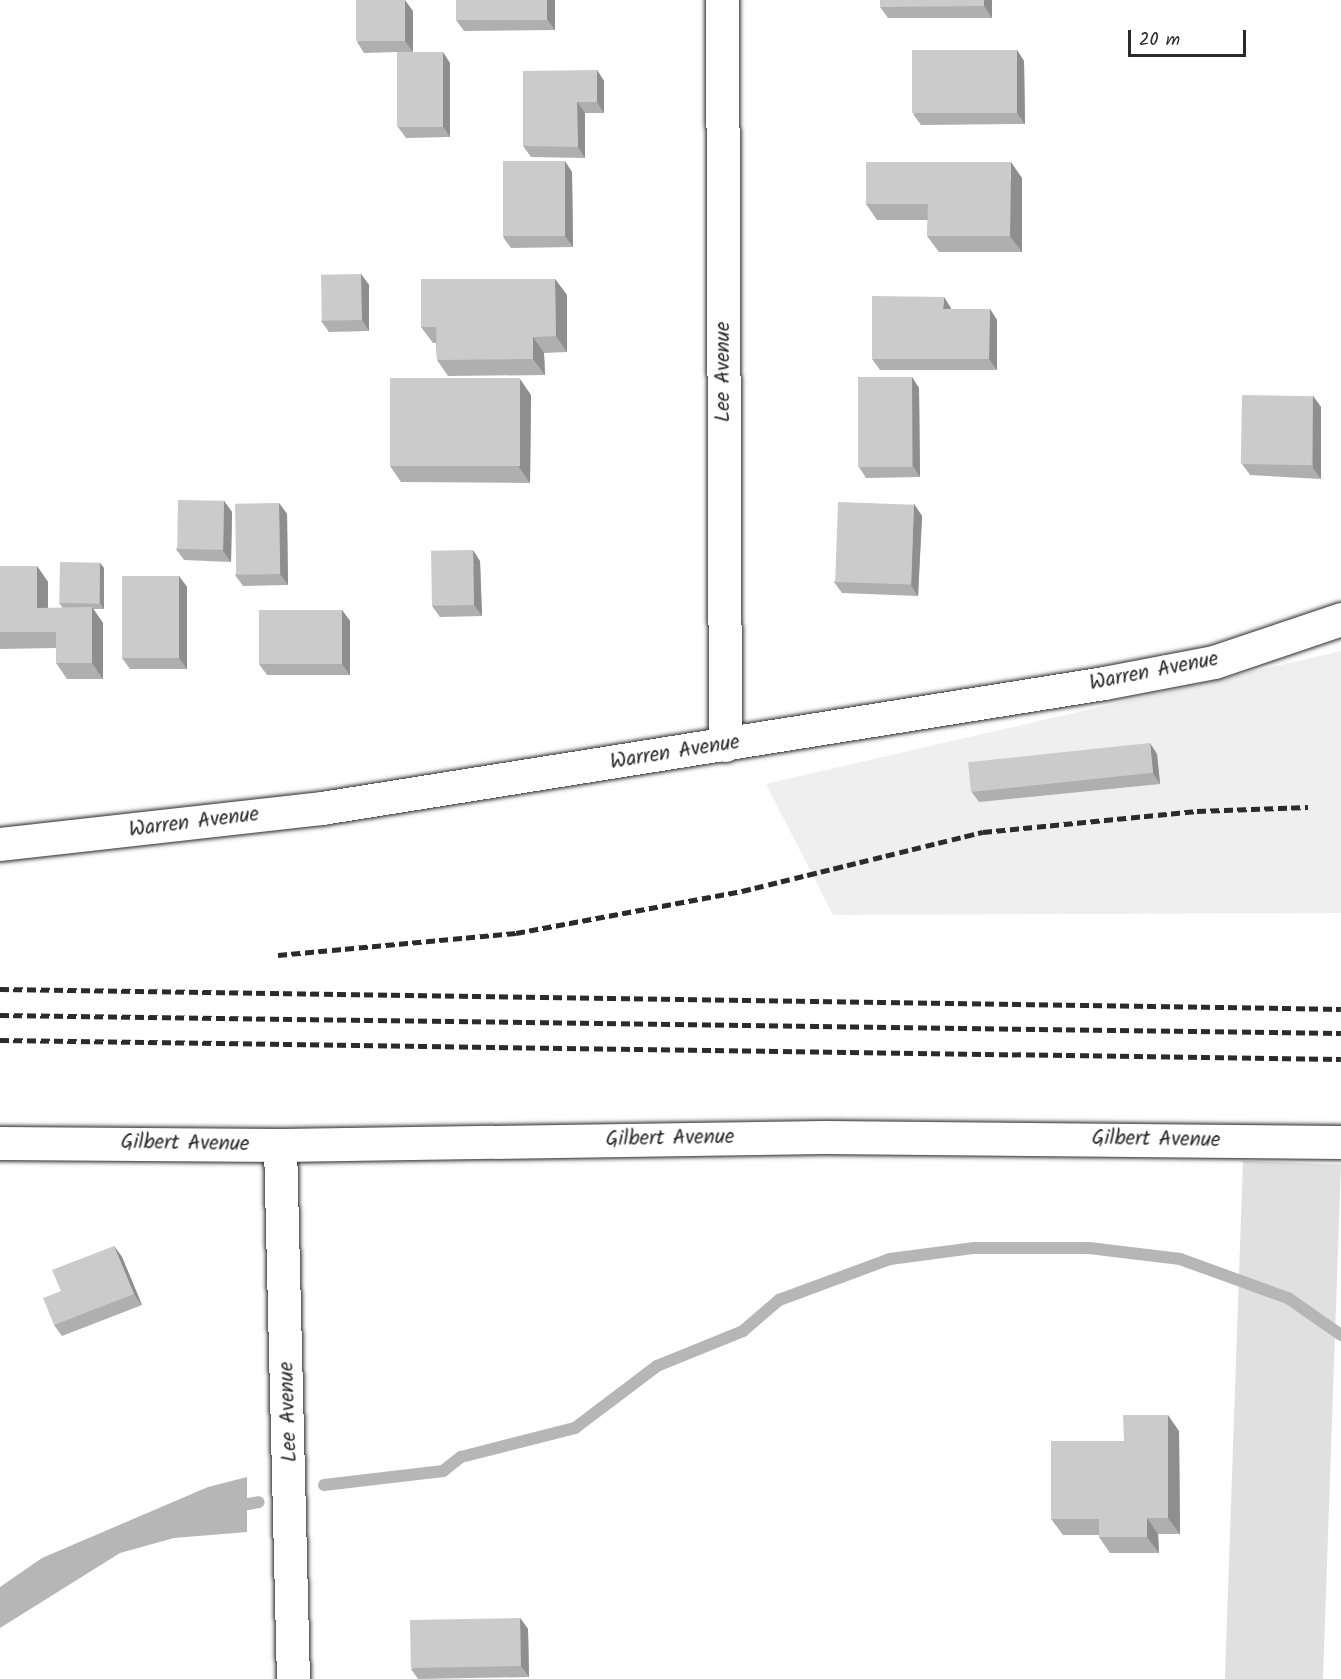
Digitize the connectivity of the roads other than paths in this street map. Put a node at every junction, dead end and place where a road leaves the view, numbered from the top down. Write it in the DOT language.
graph roads {
  1 [pos="722,0"];
  2 [pos="1341,619"];
  3 [pos="725,745"];
  4 [pos="0,844"];
  5 [pos="1341,1142"];
  6 [pos="0,1143"];
  7 [pos="280,1145"];
  8 [pos="293,1679"];
  1 -- 3 [label="street, Lee Avenue"];
  2 -- 3 [label="street, Warren Avenue"];
  3 -- 4 [label="street, Warren Avenue"];
  5 -- 7 [label="street, Gilbert Avenue"];
  6 -- 7 [label="street, Gilbert Avenue"];
  7 -- 8 [label="street, Lee Avenue"];
}
